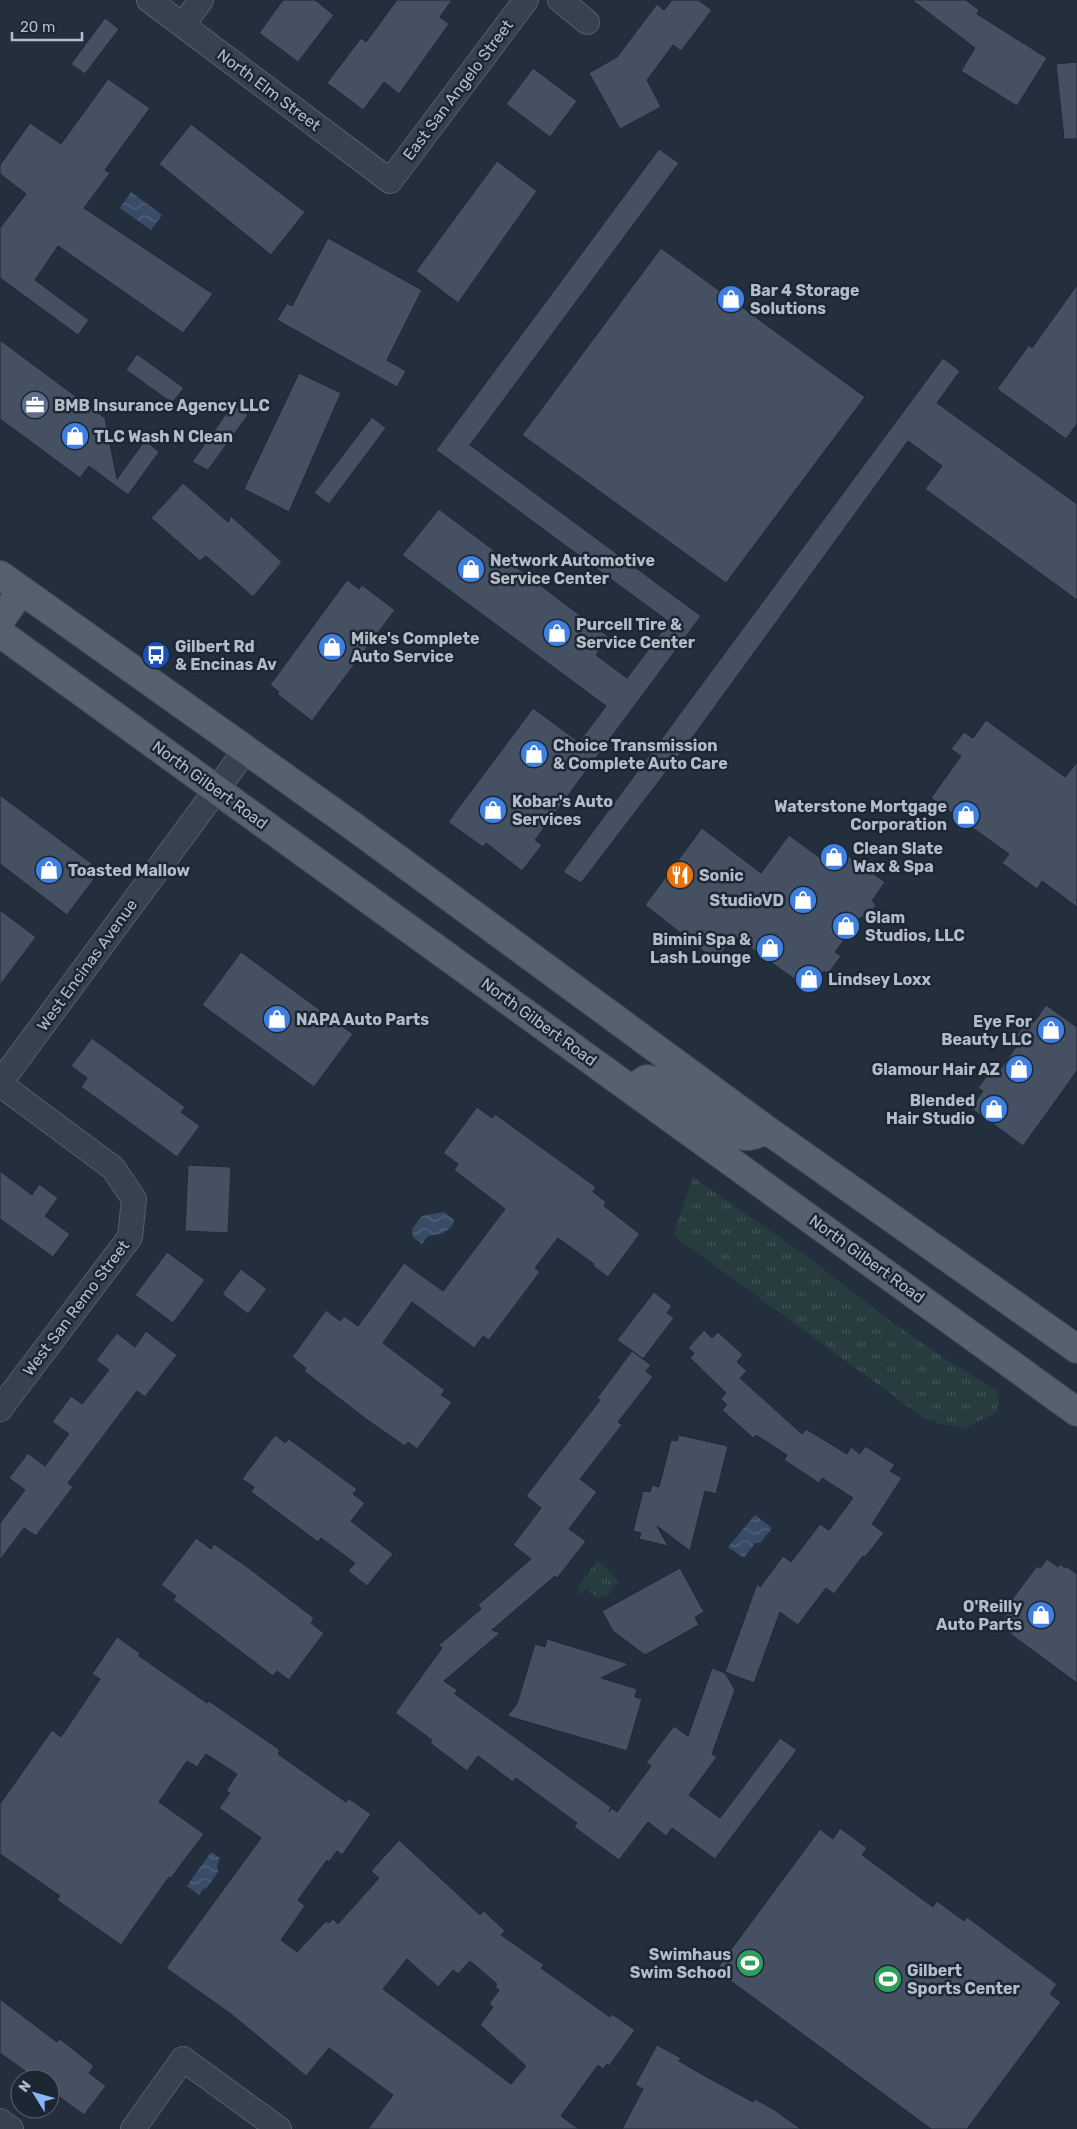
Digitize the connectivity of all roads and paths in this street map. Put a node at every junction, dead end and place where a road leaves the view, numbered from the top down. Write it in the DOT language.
graph roads {
  1 [pos="149,0"];
  2 [pos="201,0"];
  3 [pos="526,0"];
  4 [pos="560,0"];
  5 [pos="587,22"];
  6 [pos="182,25"];
  7 [pos="390,181"];
  8 [pos="11,583"];
  9 [pos="0,621"];
  10 [pos="0,634"];
  11 [pos="245,751"];
  12 [pos="217,789"];
  13 [pos="0,1083"];
  14 [pos="632,1089"];
  15 [pos="767,1130"];
  16 [pos="1077,1349"];
  17 [pos="0,1409"];
  18 [pos="1077,1412"];
  19 [pos="0,2121"];
  20 [pos="11,2129"];
  21 [pos="133,2129"];
  22 [pos="279,2129"];
  1 -- 6 [label="street, North Elm Street"];
  2 -- 6 [label="street"];
  3 -- 7 [label="street, East San Angelo Street"];
  4 -- 5 [label="street"];
  6 -- 7 [label="street, North Elm Street"];
  8 -- 9 [label="main road"];
  8 -- 11 [label="main road"];
  10 -- 12 [label="main road, North Gilbert Road"];
  11 -- 12 [label="street, West Encinas Avenue"];
  11 -- 15 [label="main road"];
  12 -- 13 [label="street, West Encinas Avenue"];
  12 -- 14 [label="main road, North Gilbert Road"];
  13 -- 17 [label="street, West San Remo Street"];
  14 -- 15 [label="main road"];
  14 -- 18 [label="main road, North Gilbert Road"];
  15 -- 16 [label="main road"];
  19 -- 20 [label="street"];
  21 -- 22 [label="street"];
}
